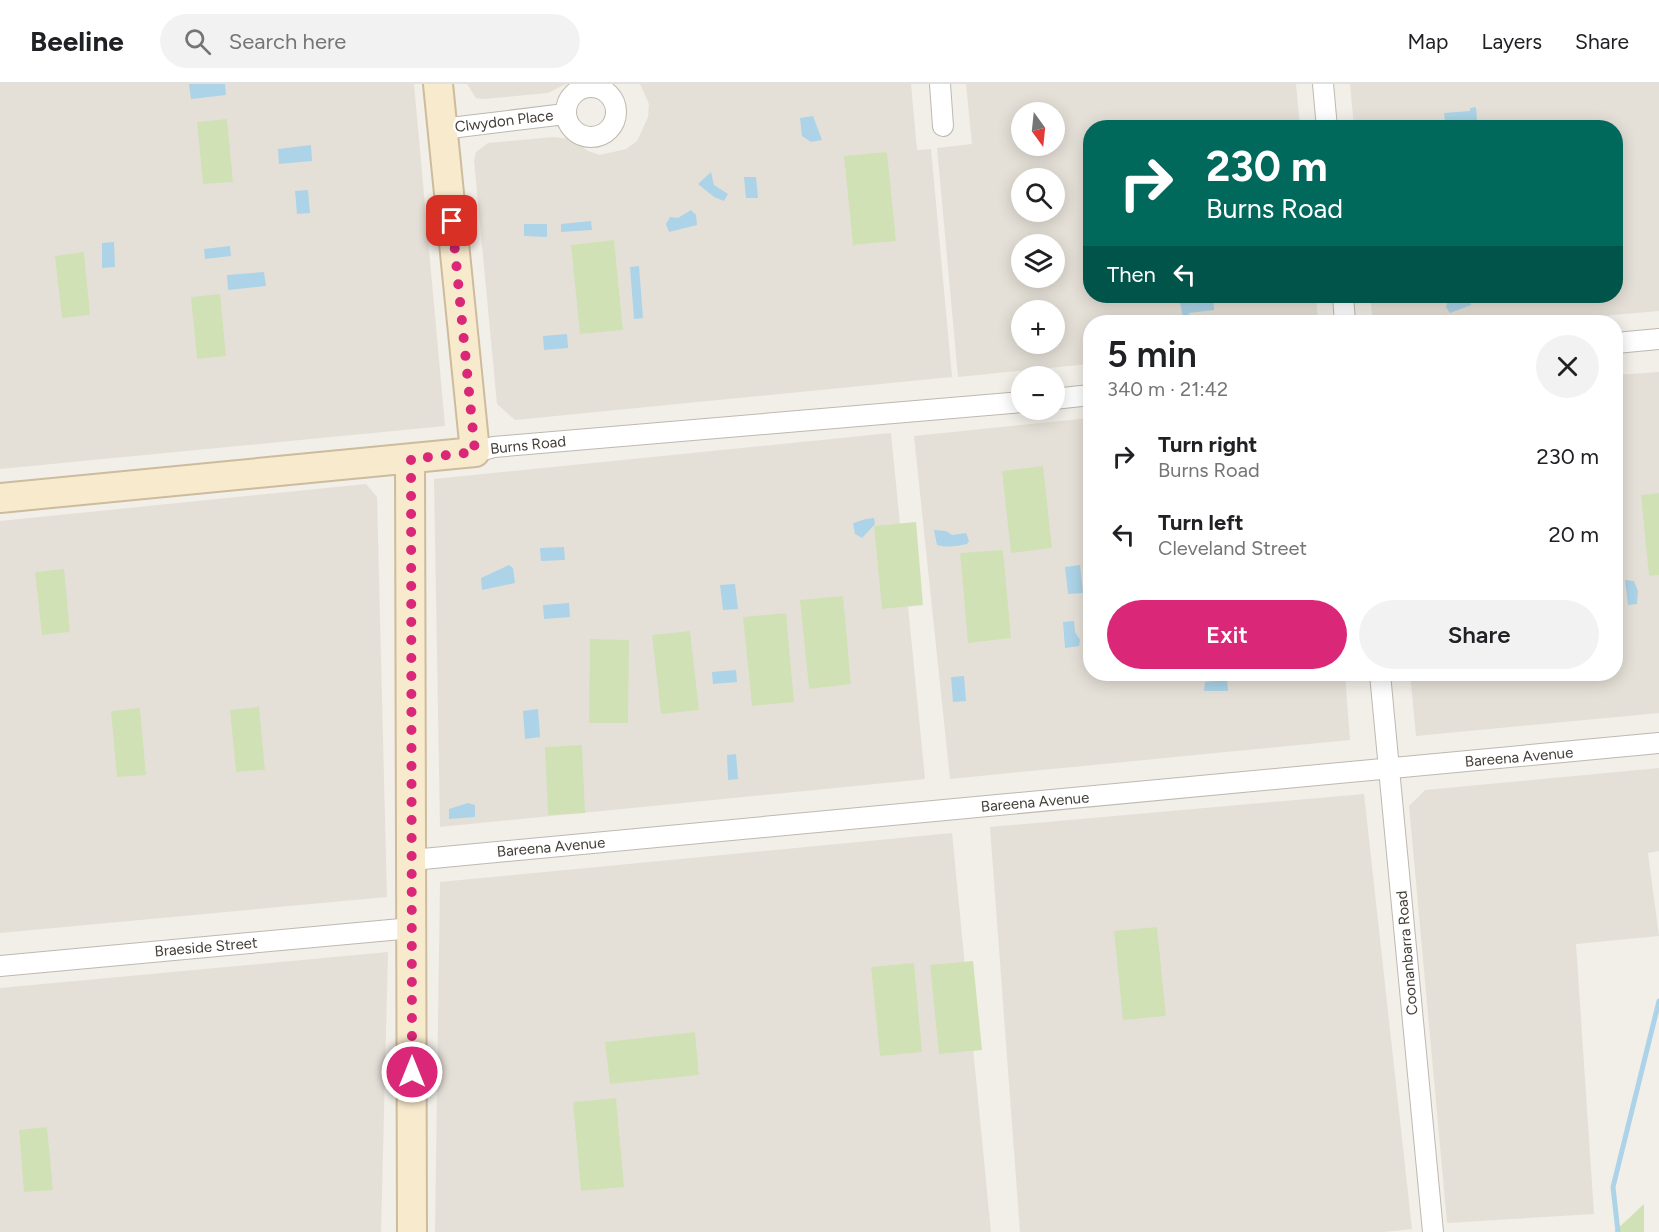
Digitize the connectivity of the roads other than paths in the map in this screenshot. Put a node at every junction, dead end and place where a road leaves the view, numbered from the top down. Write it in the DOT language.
graph roads {
  1 [pos="438,84"];
  2 [pos="940,84"];
  3 [pos="1323,84"];
  4 [pos="565,114"];
  5 [pos="1326,120"];
  6 [pos="943,126"];
  7 [pos="442,129"];
  8 [pos="1659,339"];
  9 [pos="1623,342"];
  10 [pos="1083,396"];
  11 [pos="1065,398"];
  12 [pos="1011,403"];
  13 [pos="475,452"];
  14 [pos="411,459"];
  15 [pos="0,498"];
  16 [pos="1381,681"];
  17 [pos="1659,743"];
  18 [pos="1390,769"];
  19 [pos="412,860"];
  20 [pos="412,928"];
  21 [pos="0,966"];
  22 [pos="412,1232"];
  23 [pos="1433,1232"];
  1 -- 7 [label="street"];
  2 -- 6 [label="street"];
  3 -- 5 [label="street"];
  4 -- 7 [label="street, Clwydon Place"];
  7 -- 13 [label="street"];
  8 -- 9 [label="street"];
  10 -- 11 [label="street"];
  12 -- 13 [label="street, Burns Road"];
  13 -- 14 [label="street, Burns Road"];
  14 -- 15 [label="street, Burns Road"];
  14 -- 19 [label="street"];
  16 -- 18 [label="street, Coonanbarra Road"];
  17 -- 18 [label="street, Bareena Avenue"];
  18 -- 19 [label="street, Bareena Avenue"];
  18 -- 23 [label="street, Coonanbarra Road"];
  19 -- 20 [label="street"];
  20 -- 21 [label="street, Braeside Street"];
  20 -- 22 [label="street"];
}
